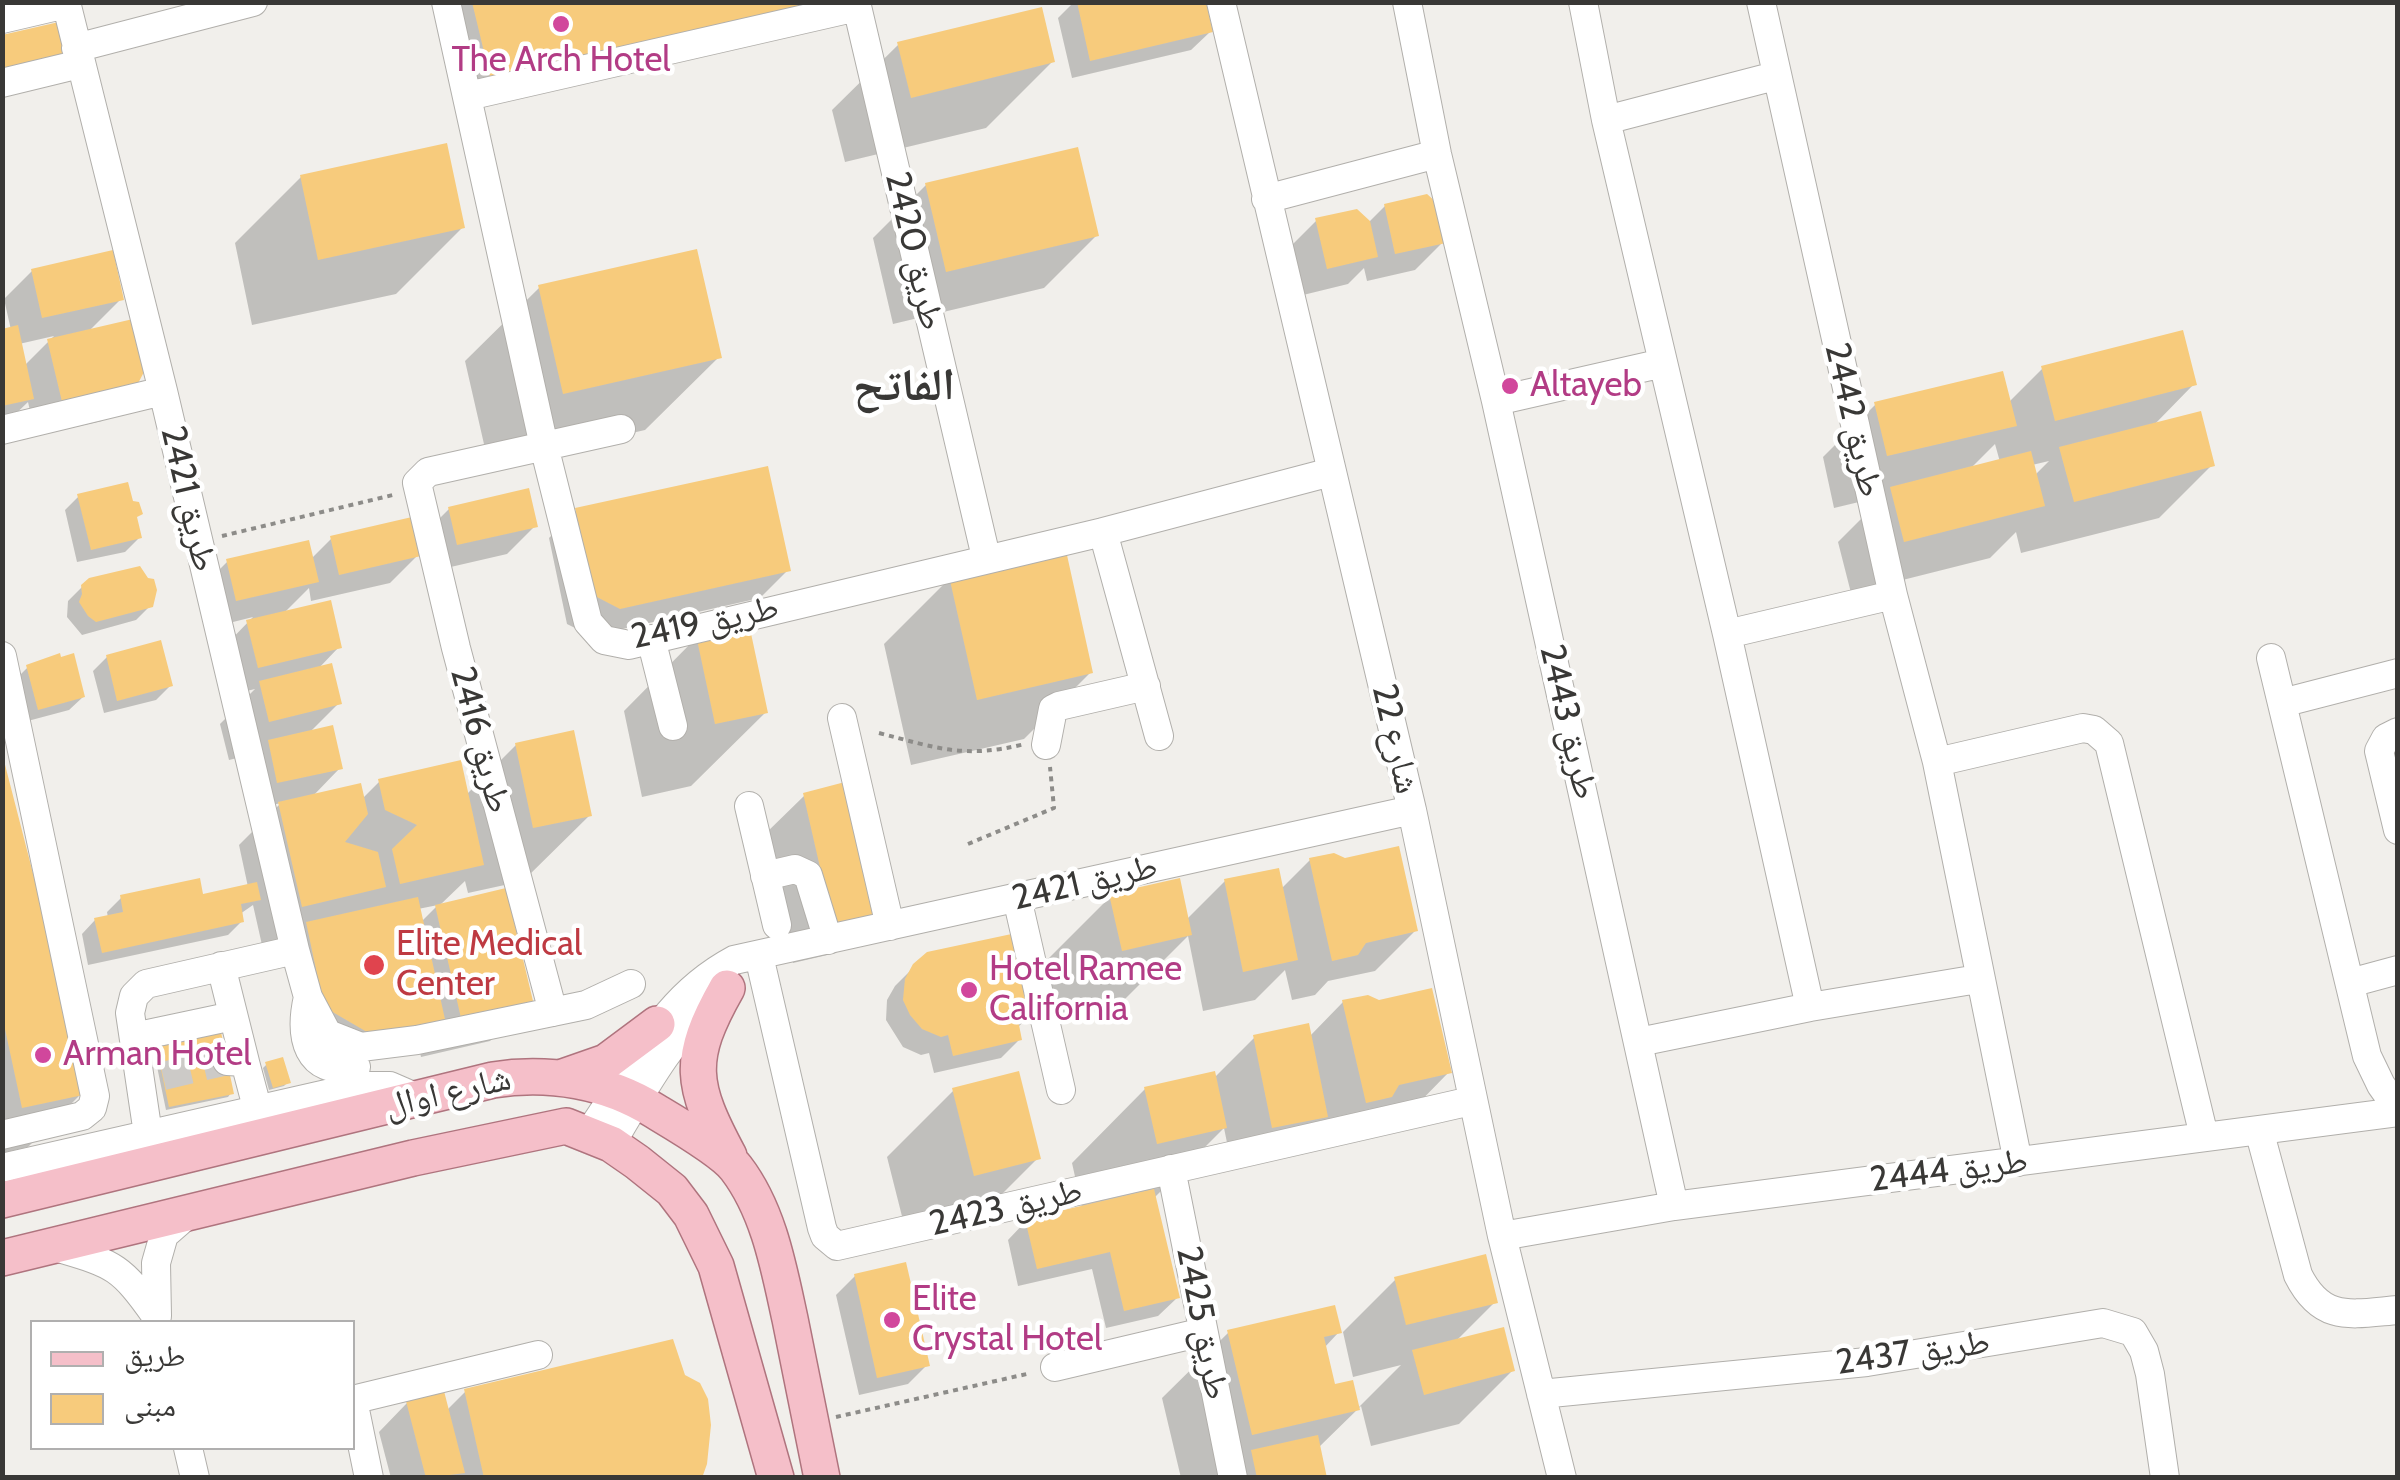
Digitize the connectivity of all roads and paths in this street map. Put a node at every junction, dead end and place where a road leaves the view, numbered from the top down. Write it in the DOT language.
graph roads {
  1 [pos="253,2"];
  2 [pos="446,2"];
  3 [pos="1220,2"];
  4 [pos="1407,2"];
  5 [pos="1583,2"];
  6 [pos="1761,2"];
  7 [pos="66,3"];
  8 [pos="856,5"];
  9 [pos="2,19"];
  10 [pos="78,56"];
  11 [pos="1776,76"];
  12 [pos="2,83"];
  13 [pos="468,96"];
  14 [pos="1606,120"];
  15 [pos="1437,154"];
  16 [pos="1266,199"];
  17 [pos="1662,363"];
  18 [pos="164,391"];
  19 [pos="1496,401"];
  20 [pos="621,429"];
  21 [pos="2,430"];
  22 [pos="544,446"];
  23 [pos="1330,472"];
  24 [pos="422,480"];
  25 [pos="1103,532"];
  26 [pos="198,542"];
  27 [pos="972,564"];
  28 [pos="1893,594"];
  29 [pos="1727,634"];
  30 [pos="651,640"];
  31 [pos="2,656"];
  32 [pos="2270,658"];
  33 [pos="2398,673"];
  34 [pos="1146,686"];
  35 [pos="2282,703"];
  36 [pos="842,718"];
  37 [pos="673,726"];
  38 [pos="2398,732"];
  39 [pos="879,733"];
  40 [pos="1160,736"];
  41 [pos="1046,745"];
  42 [pos="1936,762"];
  43 [pos="749,806"];
  44 [pos="1412,810"];
  45 [pos="2398,830"];
  46 [pos="968,844"];
  47 [pos="765,876"];
  48 [pos="1017,898"];
  49 [pos="777,925"];
  50 [pos="890,926"];
  51 [pos="828,940"];
  52 [pos="295,950"];
  53 [pos="759,956"];
  54 [pos="221,966"];
  55 [pos="2398,970"];
  56 [pos="1978,979"];
  57 [pos="631,984"];
  58 [pos="2350,984"];
  59 [pos="727,988"];
  60 [pos="308,996"];
  61 [pos="1810,1007"];
  62 [pos="553,1012"];
  63 [pos="234,1016"];
  64 [pos="656,1024"];
  65 [pos="328,1034"];
  66 [pos="134,1037"];
  67 [pos="417,1040"];
  68 [pos="1639,1042"];
  69 [pos="2368,1056"];
  70 [pos="356,1077"];
  71 [pos="560,1078"];
  72 [pos="1061,1090"];
  73 [pos="628,1095"];
  74 [pos="420,1099"];
  75 [pos="1471,1100"];
  76 [pos="2398,1110"];
  77 [pos="258,1111"];
  78 [pos="76,1118"];
  79 [pos="2347,1118"];
  80 [pos="2259,1130"];
  81 [pos="148,1134"];
  82 [pos="2,1135"];
  83 [pos="2204,1136"];
  84 [pos="599,1139"];
  85 [pos="85,1149"];
  86 [pos="2018,1162"];
  87 [pos="734,1165"];
  88 [pos="2,1168"];
  89 [pos="1171,1168"];
  90 [pos="2,1200"];
  91 [pos="1674,1206"];
  92 [pos="187,1214"];
  93 [pos="1502,1236"];
  94 [pos="52,1246"];
  95 [pos="2,1258"];
  96 [pos="2398,1310"];
  97 [pos="157,1319"];
  98 [pos="1204,1332"];
  99 [pos="538,1354"];
  100 [pos="1055,1367"];
  101 [pos="1541,1394"];
  102 [pos="355,1400"];
  103 [pos="355,1410"];
  104 [pos="826,1419"];
  105 [pos="764,1435"];
  106 [pos="188,1450"];
  107 [pos="195,1478"];
  108 [pos="369,1478"];
  109 [pos="757,1478"];
  110 [pos="776,1478"];
  111 [pos="822,1478"];
  112 [pos="1233,1478"];
  113 [pos="1562,1478"];
  114 [pos="2165,1478"];
  1 -- 10 [label="street"];
  2 -- 13 [label="street, طريق 2419"];
  3 -- 16 [label="street, شارع 22"];
  4 -- 15 [label="street, طريق 2443"];
  5 -- 14 [label="street"];
  6 -- 11 [label="street, طريق 2442"];
  7 -- 9 [label="street"];
  7 -- 10 [label="street, طريق 2421"];
  8 -- 13 [label="street"];
  8 -- 27 [label="street, طريق 2420"];
  10 -- 12 [label="street"];
  10 -- 18 [label="street, طريق 2421"];
  11 -- 14 [label="street"];
  11 -- 28 [label="street, طريق 2442"];
  13 -- 22 [label="street, طريق 2419"];
  14 -- 17 [label="street"];
  15 -- 16 [label="street"];
  15 -- 19 [label="street, طريق 2443"];
  16 -- 23 [label="street, شارع 22"];
  17 -- 19 [label="street"];
  17 -- 29 [label="street"];
  18 -- 21 [label="street"];
  18 -- 26 [label="street, طريق 2421"];
  19 -- 68 [label="street, طريق 2443"];
  20 -- 22 [label="street"];
  22 -- 24 [label="street"];
  22 -- 30 [label="street, طريق 2419"];
  23 -- 25 [label="street, طريق 2419"];
  23 -- 44 [label="street, شارع 22"];
  24 -- 26 [label="path"];
  24 -- 62 [label="street, طريق 2416"];
  25 -- 27 [label="street, طريق 2419"];
  25 -- 34 [label="street"];
  26 -- 52 [label="street, طريق 2421"];
  27 -- 30 [label="street, طريق 2419"];
  28 -- 29 [label="street"];
  28 -- 42 [label="street, طريق 2442"];
  29 -- 61 [label="street"];
  30 -- 37 [label="street"];
  31 -- 78 [label="street"];
  32 -- 35 [label="street"];
  33 -- 35 [label="street"];
  34 -- 40 [label="street"];
  34 -- 41 [label="street"];
  35 -- 58 [label="street"];
  36 -- 50 [label="street"];
  38 -- 45 [label="street"];
  39 -- 41 [label="path"];
  41 -- 46 [label="path"];
  42 -- 56 [label="street, طريق 2442"];
  42 -- 83 [label="street"];
  43 -- 47 [label="street"];
  44 -- 48 [label="street, طريق 2421"];
  44 -- 75 [label="street, شارع 22"];
  47 -- 49 [label="street"];
  47 -- 51 [label="street"];
  48 -- 50 [label="street, طريق 2421"];
  48 -- 72 [label="street"];
  50 -- 51 [label="street, طريق 2421"];
  51 -- 53 [label="street, طريق 2421"];
  52 -- 54 [label="street"];
  52 -- 60 [label="street, طريق 2421"];
  53 -- 59 [label="street, طريق 2421"];
  53 -- 64 [label="street, طريق 2421"];
  53 -- 89 [label="street, طريق 2423"];
  54 -- 63 [label="street"];
  54 -- 66 [label="street"];
  55 -- 58 [label="street"];
  56 -- 61 [label="street"];
  56 -- 86 [label="street, طريق 2442"];
  57 -- 62 [label="street, طريق 2421"];
  58 -- 69 [label="street"];
  59 -- 73 [label="street, طريق 2421"];
  59 -- 87 [label="main road"];
  60 -- 65 [label="street, طريق 2421"];
  60 -- 70 [label="street, طريق 2421"];
  61 -- 68 [label="street"];
  62 -- 67 [label="street, طريق 2421"];
  63 -- 66 [label="street"];
  63 -- 77 [label="street"];
  64 -- 71 [label="main road"];
  64 -- 73 [label="street, طريق 2421"];
  65 -- 67 [label="street, طريق 2421"];
  65 -- 70 [label="street, طريق 2421"];
  66 -- 81 [label="street"];
  67 -- 70 [label="street, طريق 2421"];
  68 -- 91 [label="street, طريق 2443"];
  69 -- 76 [label="street"];
  69 -- 79 [label="street"];
  70 -- 74 [label="street, طريق 2421"];
  70 -- 77 [label="street, طريق 2421"];
  71 -- 73 [label="main road, شارع اوال"];
  71 -- 74 [label="main road, شارع اوال"];
  73 -- 84 [label="street, طريق 2421"];
  73 -- 87 [label="main road, شارع اوال"];
  74 -- 90 [label="main road, شارع اوال"];
  75 -- 89 [label="street, طريق 2423"];
  75 -- 93 [label="street, شارع 22"];
  76 -- 79 [label="street, طريق 2444"];
  77 -- 81 [label="street, طريق 2421"];
  78 -- 82 [label="street"];
  78 -- 85 [label="street"];
  79 -- 80 [label="street, طريق 2444"];
  80 -- 83 [label="street, طريق 2444"];
  80 -- 96 [label="street"];
  81 -- 85 [label="street, طريق 2421"];
  83 -- 86 [label="street, طريق 2444"];
  84 -- 92 [label="main road, شارع اوال"];
  84 -- 105 [label="main road"];
  85 -- 88 [label="street, طريق 2421"];
  86 -- 91 [label="street, طريق 2444"];
  87 -- 111 [label="main road, شارع اوال"];
  89 -- 98 [label="street, طريق 2425"];
  91 -- 93 [label="street, طريق 2444"];
  92 -- 94 [label="main road, شارع اوال"];
  92 -- 97 [label="street"];
  93 -- 101 [label="street, شارع 22"];
  94 -- 95 [label="main road, شارع اوال"];
  94 -- 97 [label="street"];
  98 -- 100 [label="street"];
  98 -- 112 [label="street, طريق 2425"];
  99 -- 102 [label="street"];
  100 -- 104 [label="path"];
  101 -- 113 [label="street, شارع 22"];
  101 -- 114 [label="street, طريق 2437"];
  103 -- 108 [label="street"];
  105 -- 109 [label="main road"];
  105 -- 110 [label="main road"];
  106 -- 107 [label="street"];
}
